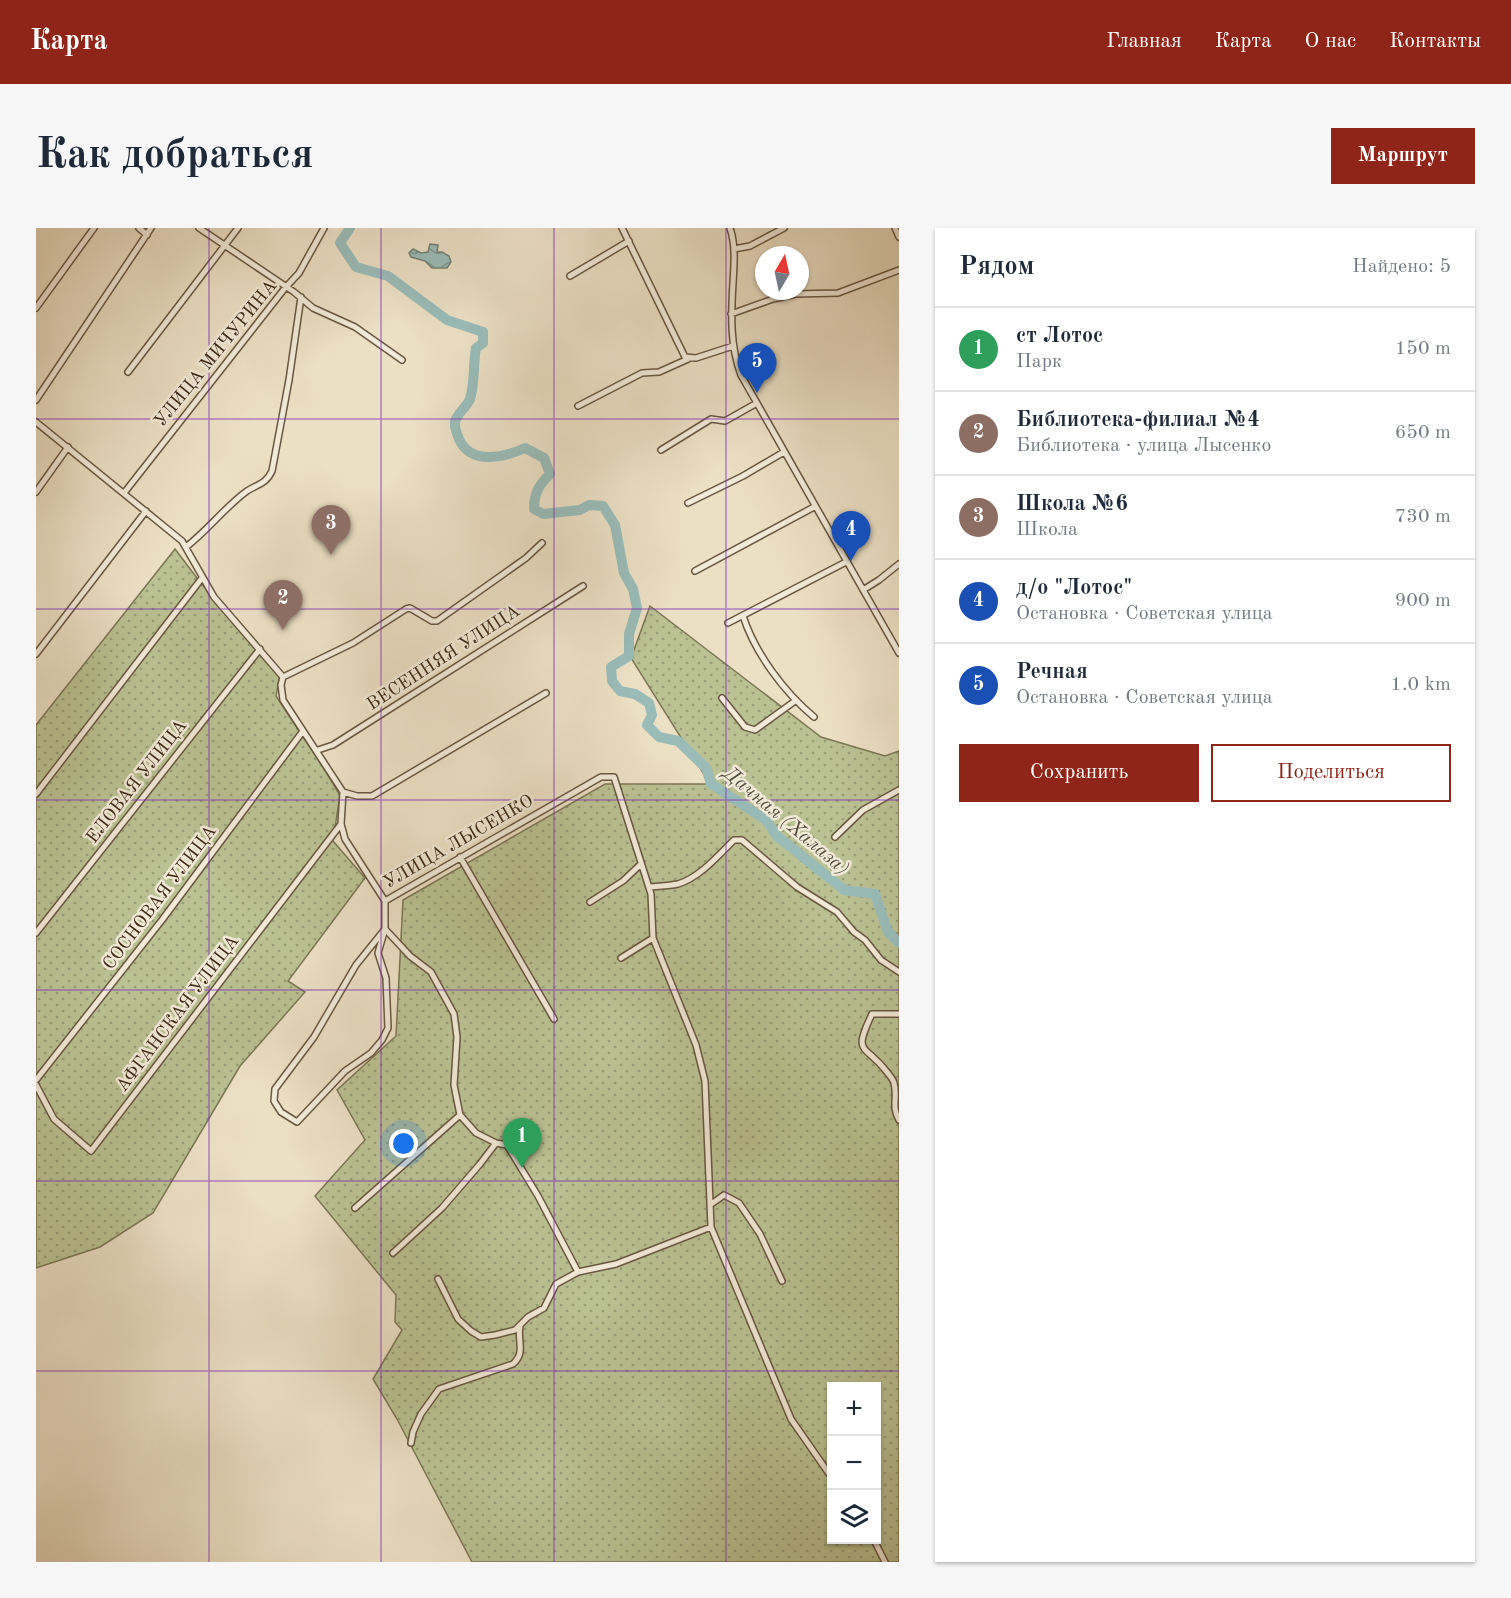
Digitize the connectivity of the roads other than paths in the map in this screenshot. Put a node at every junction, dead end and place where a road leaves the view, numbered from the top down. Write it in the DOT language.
graph roads {
  1 [pos="94,228"];
  2 [pos="138,228"];
  3 [pos="151,228"];
  4 [pos="199,228"];
  5 [pos="238,228"];
  6 [pos="324,228"];
  7 [pos="622,228"];
  8 [pos="730,228"];
  9 [pos="784,228"];
  10 [pos="895,228"];
  11 [pos="147,235"];
  12 [pos="899,237"];
  13 [pos="629,241"];
  14 [pos="225,245"];
  15 [pos="734,249"];
  16 [pos="899,270"];
  17 [pos="570,276"];
  18 [pos="285,288"];
  19 [pos="301,297"];
  20 [pos="36,308"];
  21 [pos="731,314"];
  22 [pos="733,346"];
  23 [pos="688,359"];
  24 [pos="402,360"];
  25 [pos="128,372"];
  26 [pos="36,400"];
  27 [pos="757,403"];
  28 [pos="578,406"];
  29 [pos="36,422"];
  30 [pos="68,447"];
  31 [pos="661,450"];
  32 [pos="784,452"];
  33 [pos="36,492"];
  34 [pos="123,493"];
  35 [pos="688,503"];
  36 [pos="814,507"];
  37 [pos="146,511"];
  38 [pos="542,543"];
  39 [pos="186,547"];
  40 [pos="846,562"];
  41 [pos="899,564"];
  42 [pos="695,571"];
  43 [pos="202,578"];
  44 [pos="583,586"];
  45 [pos="863,590"];
  46 [pos="743,616"];
  47 [pos="728,623"];
  48 [pos="260,649"];
  49 [pos="899,653"];
  50 [pos="36,654"];
  51 [pos="283,677"];
  52 [pos="546,693"];
  53 [pos="722,698"];
  54 [pos="795,701"];
  55 [pos="814,717"];
  56 [pos="303,731"];
  57 [pos="318,750"];
  58 [pos="899,790"];
  59 [pos="343,792"];
  60 [pos="36,794"];
  61 [pos="341,824"];
  62 [pos="835,837"];
  63 [pos="460,857"];
  64 [pos="641,864"];
  65 [pos="649,887"];
  66 [pos="385,901"];
  67 [pos="590,902"];
  68 [pos="385,929"];
  69 [pos="36,933"];
  70 [pos="653,938"];
  71 [pos="621,958"];
  72 [pos="899,972"];
  73 [pos="899,1014"];
  74 [pos="554,1019"];
  75 [pos="36,1080"];
  76 [pos="36,1085"];
  77 [pos="460,1115"];
  78 [pos="899,1120"];
  79 [pos="496,1143"];
  80 [pos="710,1205"];
  81 [pos="356,1208"];
  82 [pos="711,1227"];
  83 [pos="393,1253"];
  84 [pos="578,1272"];
  85 [pos="438,1280"];
  86 [pos="782,1281"];
  87 [pos="520,1326"];
  88 [pos="411,1443"];
  89 [pos="827,1472"];
  90 [pos="876,1544"];
  91 [pos="885,1562"];
  1 -- 20 [label="street"];
  2 -- 11 [label="street"];
  3 -- 11 [label="street"];
  4 -- 14 [label="street"];
  5 -- 14 [label="street"];
  6 -- 18 [label="street, УЛИЦА МИЧУРИНА"];
  7 -- 13 [label="street"];
  8 -- 15 [label="street"];
  9 -- 15 [label="street"];
  10 -- 12 [label="street"];
  11 -- 26 [label="street"];
  13 -- 17 [label="street"];
  13 -- 23 [label="street"];
  14 -- 18 [label="street"];
  14 -- 25 [label="street"];
  15 -- 21 [label="street"];
  16 -- 21 [label="street"];
  18 -- 19 [label="street"];
  18 -- 34 [label="street, УЛИЦА МИЧУРИНА"];
  19 -- 24 [label="street"];
  19 -- 39 [label="street"];
  21 -- 22 [label="street"];
  22 -- 23 [label="street"];
  22 -- 27 [label="street"];
  23 -- 28 [label="street"];
  27 -- 31 [label="street"];
  27 -- 32 [label="street"];
  29 -- 30 [label="street"];
  30 -- 33 [label="street"];
  30 -- 34 [label="street"];
  32 -- 35 [label="street"];
  32 -- 36 [label="street"];
  34 -- 37 [label="street"];
  36 -- 40 [label="street"];
  36 -- 42 [label="street"];
  37 -- 39 [label="street"];
  37 -- 50 [label="street"];
  38 -- 51 [label="street"];
  39 -- 43 [label="street"];
  40 -- 45 [label="street"];
  40 -- 46 [label="street"];
  41 -- 45 [label="street"];
  43 -- 48 [label="street"];
  43 -- 60 [label="street"];
  44 -- 57 [label="street, ВЕСЕННЯЯ УЛИЦА"];
  45 -- 49 [label="street"];
  46 -- 47 [label="street"];
  46 -- 54 [label="street"];
  48 -- 51 [label="street"];
  48 -- 69 [label="street, ЕЛОВАЯ УЛИЦА"];
  51 -- 56 [label="street"];
  52 -- 59 [label="street"];
  53 -- 54 [label="street"];
  54 -- 55 [label="street"];
  56 -- 57 [label="street"];
  56 -- 75 [label="street, СОСНОВАЯ УЛИЦА"];
  57 -- 59 [label="street"];
  58 -- 62 [label="street"];
  59 -- 61 [label="street, УЛИЦА ЛЫСЕНКО"];
  61 -- 66 [label="street, УЛИЦА ЛЫСЕНКО"];
  61 -- 76 [label="street, АФГАНСКАЯ УЛИЦА"];
  63 -- 64 [label="street, УЛИЦА ЛЫСЕНКО"];
  63 -- 66 [label="street, УЛИЦА ЛЫСЕНКО"];
  63 -- 74 [label="street"];
  64 -- 65 [label="street, УЛИЦА ЛЫСЕНКО"];
  64 -- 67 [label="street"];
  65 -- 70 [label="street, УЛИЦА ЛЫСЕНКО"];
  65 -- 72 [label="street"];
  66 -- 68 [label="street"];
  68 -- 68 [label="street"];
  68 -- 77 [label="street"];
  70 -- 71 [label="street"];
  70 -- 80 [label="street, УЛИЦА ЛЫСЕНКО"];
  73 -- 78 [label="street"];
  77 -- 79 [label="street"];
  77 -- 81 [label="street"];
  79 -- 83 [label="street"];
  79 -- 84 [label="street"];
  80 -- 82 [label="street, УЛИЦА ЛЫСЕНКО"];
  80 -- 86 [label="street"];
  82 -- 84 [label="street"];
  82 -- 89 [label="street"];
  84 -- 87 [label="street"];
  85 -- 87 [label="street"];
  87 -- 88 [label="street"];
  90 -- 91 [label="street"];
}
